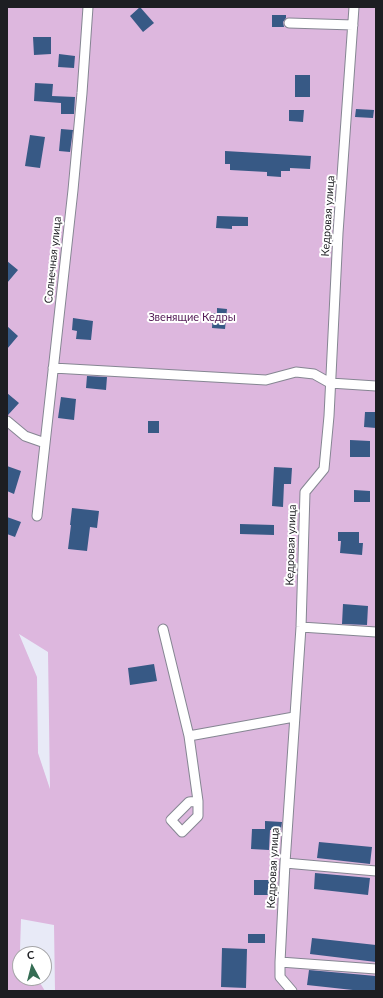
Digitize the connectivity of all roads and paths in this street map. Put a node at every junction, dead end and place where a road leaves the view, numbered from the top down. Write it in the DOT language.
graph roads {
  1 [pos="88,7"];
  2 [pos="354,7"];
  3 [pos="290,23"];
  4 [pos="353,25"];
  5 [pos="53,368"];
  6 [pos="330,384"];
  7 [pos="376,386"];
  8 [pos="7,421"];
  9 [pos="45,442"];
  10 [pos="37,516"];
  11 [pos="301,627"];
  12 [pos="163,629"];
  13 [pos="376,632"];
  14 [pos="294,717"];
  15 [pos="189,736"];
  16 [pos="198,801"];
  17 [pos="285,863"];
  18 [pos="376,871"];
  19 [pos="280,962"];
  20 [pos="376,969"];
  21 [pos="292,991"];
  1 -- 5 [label="street, Солнечная улица"];
  2 -- 4 [label="street, Кедровая улица"];
  3 -- 4 [label="street"];
  4 -- 6 [label="street, Кедровая улица"];
  5 -- 6 [label="street"];
  5 -- 9 [label="street, Солнечная улица"];
  6 -- 7 [label="street"];
  6 -- 11 [label="street, Кедровая улица"];
  8 -- 9 [label="street"];
  9 -- 10 [label="street, Солнечная улица"];
  11 -- 13 [label="street"];
  11 -- 14 [label="street, Кедровая улица"];
  12 -- 15 [label="street"];
  14 -- 15 [label="street"];
  14 -- 17 [label="street, Кедровая улица"];
  15 -- 16 [label="street"];
  17 -- 18 [label="street"];
  17 -- 19 [label="street, Кедровая улица"];
  19 -- 20 [label="street"];
  19 -- 21 [label="street, Кедровая улица"];
}
